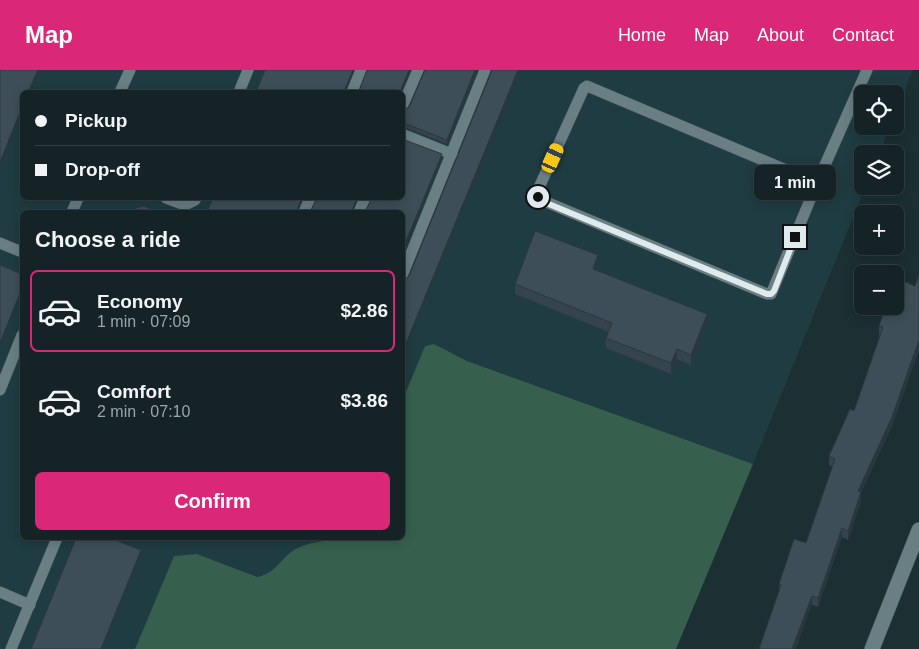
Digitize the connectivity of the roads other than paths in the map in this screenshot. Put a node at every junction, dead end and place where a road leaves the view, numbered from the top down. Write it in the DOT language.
graph roads {
  1 [pos="130,70"];
  2 [pos="248,70"];
  3 [pos="361,70"];
  4 [pos="418,70"];
  5 [pos="486,70"];
  6 [pos="867,70"];
  7 [pos="121,90"];
  8 [pos="240,90"];
  9 [pos="353,90"];
  10 [pos="405,100"];
  11 [pos="405,135"];
  12 [pos="452,154"];
  13 [pos="817,183"];
  14 [pos="172,200"];
  15 [pos="195,200"];
  16 [pos="0,242"];
  17 [pos="20,251"];
  18 [pos="405,269"];
  19 [pos="20,340"];
  20 [pos="0,390"];
  21 [pos="919,530"];
  22 [pos="56,540"];
  23 [pos="0,592"];
  24 [pos="30,604"];
  25 [pos="11,649"];
  26 [pos="872,649"];
  1 -- 7 [label="lane"];
  2 -- 8 [label="lane"];
  3 -- 9 [label="lane"];
  4 -- 10 [label="lane"];
  5 -- 12 [label="lane"];
  6 -- 13 [label="lane"];
  11 -- 12 [label="lane"];
  12 -- 18 [label="lane"];
  13 -- 13 [label="lane"];
  14 -- 15 [label="lane"];
  16 -- 17 [label="lane"];
  19 -- 20 [label="lane"];
  21 -- 26 [label="street"];
  22 -- 24 [label="lane"];
  23 -- 24 [label="lane"];
  24 -- 25 [label="lane"];
}
